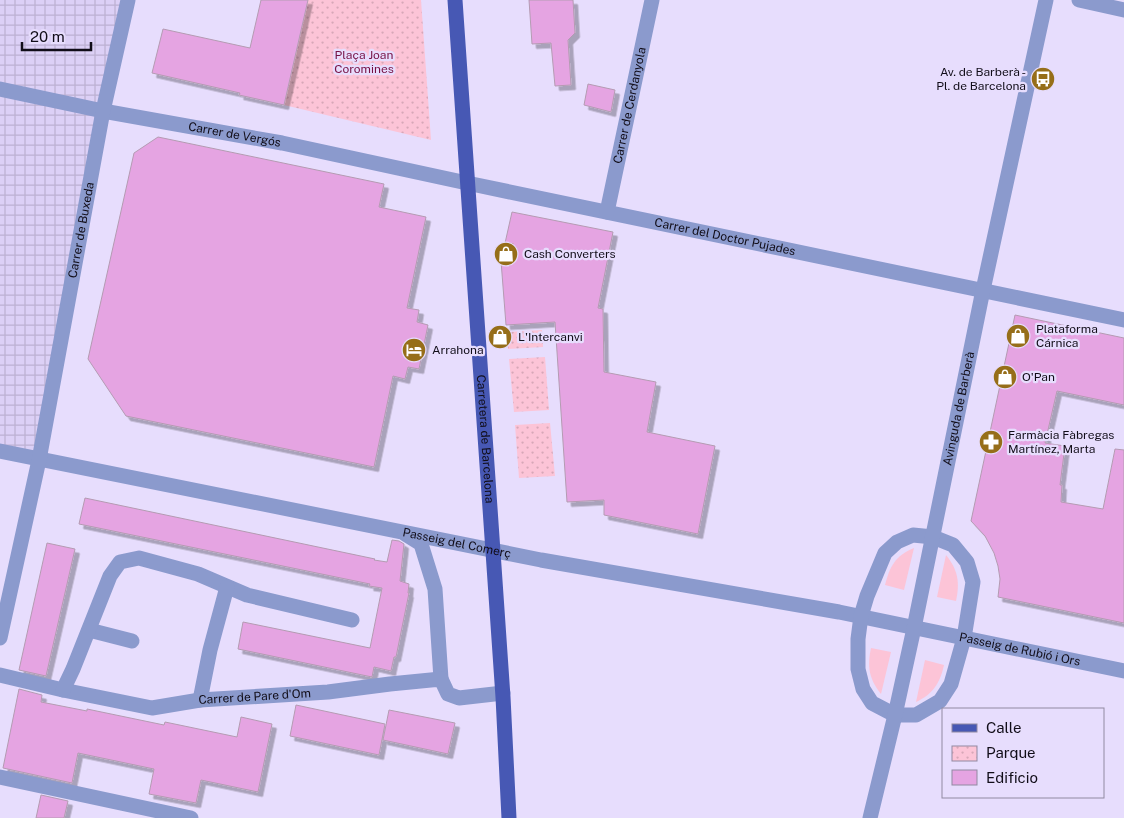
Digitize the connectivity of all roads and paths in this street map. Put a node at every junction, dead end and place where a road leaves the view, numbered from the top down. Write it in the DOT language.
graph roads {
  1 [pos="128,0"];
  2 [pos="455,0"];
  3 [pos="652,0"];
  4 [pos="1046,0"];
  5 [pos="1079,0"];
  6 [pos="1124,10"];
  7 [pos="0,89"];
  8 [pos="103,111"];
  9 [pos="467,183"];
  10 [pos="607,212"];
  11 [pos="983,290"];
  12 [pos="1124,320"];
  13 [pos="0,451"];
  14 [pos="39,460"];
  15 [pos="402,531"];
  16 [pos="933,536"];
  17 [pos="493,550"];
  18 [pos="227,587"];
  19 [pos="861,616"];
  20 [pos="352,620"];
  21 [pos="914,628"];
  22 [pos="89,630"];
  23 [pos="0,638"];
  24 [pos="964,638"];
  25 [pos="132,641"];
  26 [pos="1124,671"];
  27 [pos="0,675"];
  28 [pos="441,679"];
  29 [pos="63,690"];
  30 [pos="503,693"];
  31 [pos="200,700"];
  32 [pos="896,715"];
  33 [pos="0,777"];
  34 [pos="191,818"];
  35 [pos="509,818"];
  36 [pos="870,818"];
  1 -- 8 [label="street, Carrer de Buxeda"];
  2 -- 9 [label="main road, Carretera de Barcelona"];
  3 -- 10 [label="street, Carrer de Cerdanyola"];
  4 -- 11 [label="street, Avinguda de Barberà"];
  5 -- 6 [label="street"];
  7 -- 8 [label="street, Carrer de Vergós"];
  8 -- 9 [label="street, Carrer de Vergós"];
  8 -- 14 [label="street, Carrer de Buxeda"];
  9 -- 10 [label="street, Carrer del Doctor Pujades"];
  9 -- 17 [label="main road, Carretera de Barcelona"];
  10 -- 11 [label="street, Carrer del Doctor Pujades"];
  11 -- 12 [label="street, Carrer del Doctor Pujades"];
  11 -- 16 [label="street, Avinguda de Barberà"];
  13 -- 14 [label="street, Passeig del Comerç"];
  14 -- 15 [label="street, Passeig del Comerç"];
  14 -- 23 [label="street, Carrer de Buxeda"];
  15 -- 17 [label="street, Passeig del Comerç"];
  15 -- 28 [label="street"];
  16 -- 19 [label="street"];
  16 -- 21 [label="street, Avinguda de Barberà"];
  16 -- 24 [label="street"];
  17 -- 19 [label="street, Passeig del Comerç"];
  17 -- 30 [label="main road, Carretera de Barcelona"];
  18 -- 20 [label="street"];
  18 -- 22 [label="street"];
  18 -- 31 [label="street"];
  19 -- 21 [label="street, Passeig del Comerç"];
  19 -- 32 [label="street"];
  21 -- 24 [label="street, Passeig de Rubió i Ors"];
  21 -- 32 [label="street, Avinguda de Barberà"];
  22 -- 25 [label="street"];
  22 -- 29 [label="street"];
  24 -- 26 [label="street, Passeig de Rubió i Ors"];
  24 -- 32 [label="street"];
  27 -- 29 [label="street, Carrer de Pare d'Om"];
  28 -- 30 [label="street"];
  28 -- 31 [label="street, Carrer de Pare d'Om"];
  29 -- 31 [label="street, Carrer de Pare d'Om"];
  30 -- 35 [label="main road, Carretera de Barcelona"];
  32 -- 36 [label="street, Avinguda de Barberà"];
  33 -- 34 [label="street"];
}
